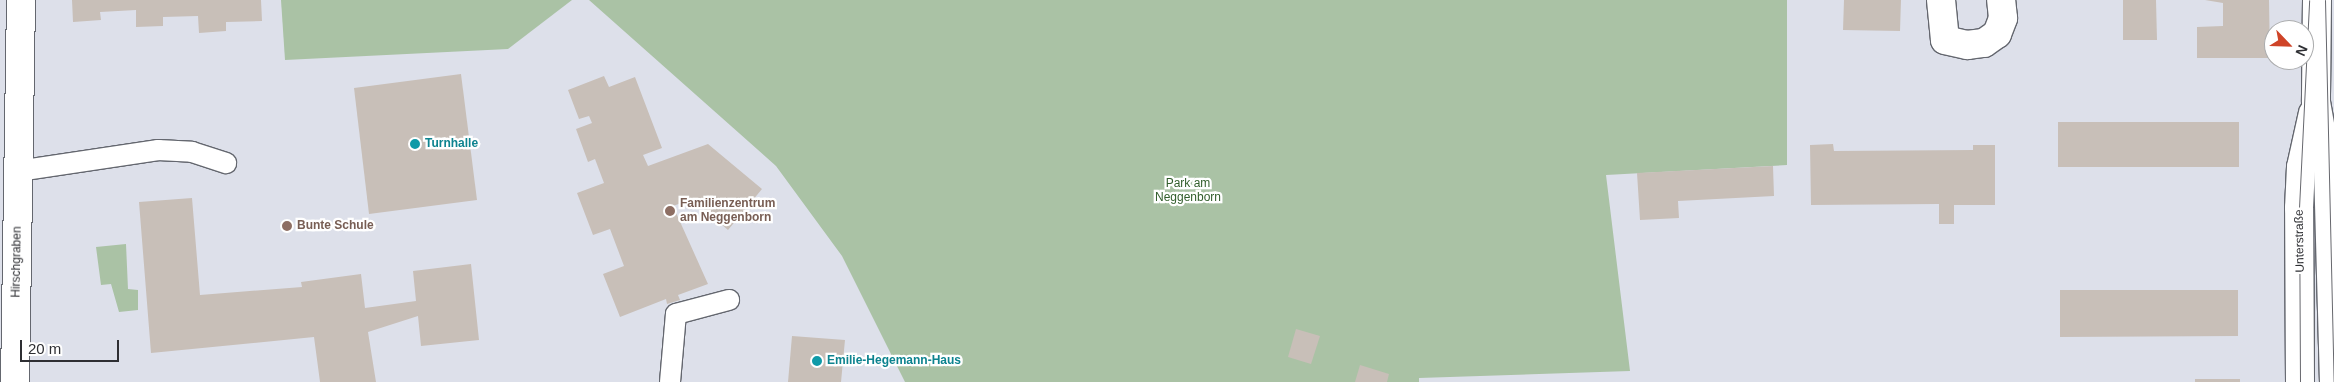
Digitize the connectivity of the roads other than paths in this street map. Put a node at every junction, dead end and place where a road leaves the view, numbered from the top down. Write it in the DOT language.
graph roads {
  1 [pos="21,0"];
  2 [pos="1941,0"];
  3 [pos="2001,0"];
  4 [pos="2316,0"];
  5 [pos="2316,102"];
  6 [pos="10,141"];
  7 [pos="226,163"];
  8 [pos="18,171"];
  9 [pos="728,300"];
  10 [pos="10,372"];
  11 [pos="670,382"];
  12 [pos="2300,382"];
  13 [pos="2334,382"];
  1 -- 6 [label="main road, Hirschgraben"];
  2 -- 3 [label="main road"];
  4 -- 5 [label="main road, Unterstraße"];
  5 -- 12 [label="main road, Unterstraße"];
  5 -- 13 [label="main road, Unterstraße"];
  6 -- 8 [label="main road, Hirschgraben"];
  7 -- 8 [label="lane"];
  8 -- 10 [label="main road, Hirschgraben"];
  9 -- 11 [label="lane"];
}
